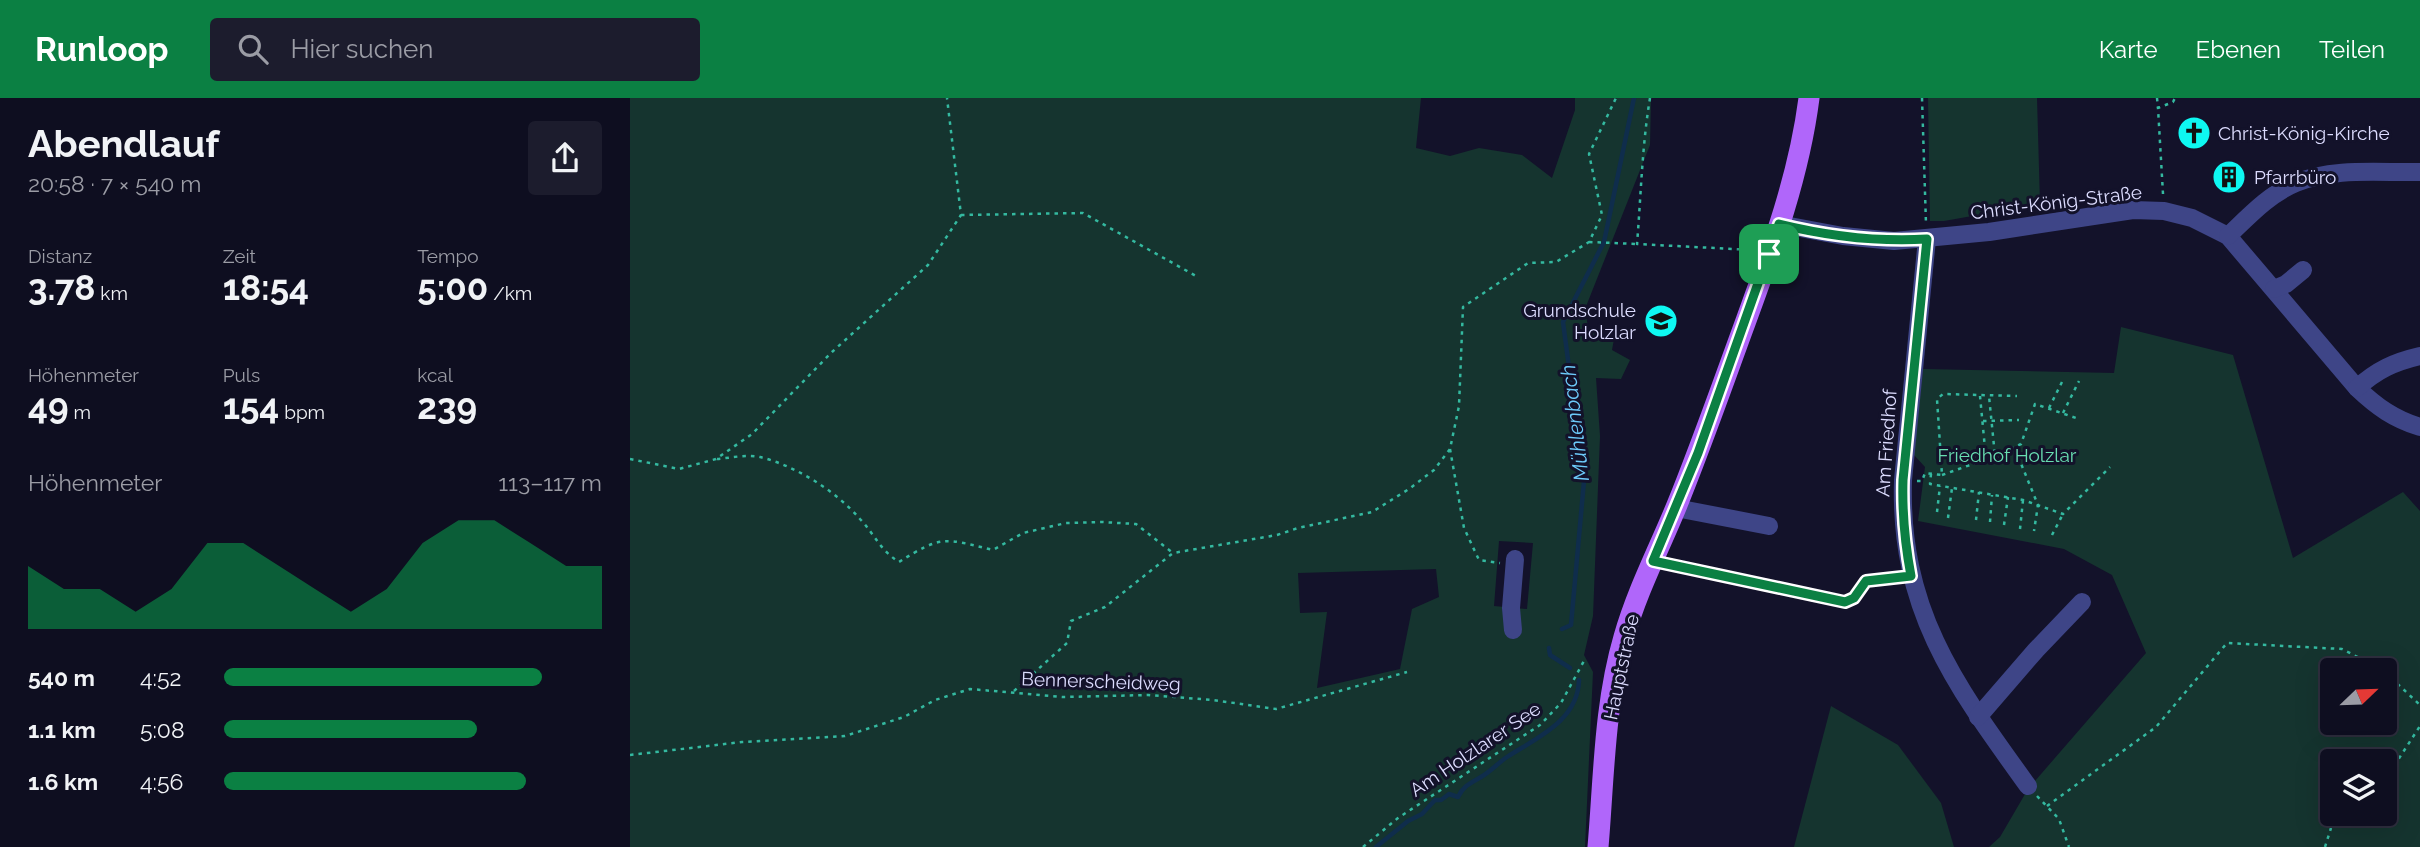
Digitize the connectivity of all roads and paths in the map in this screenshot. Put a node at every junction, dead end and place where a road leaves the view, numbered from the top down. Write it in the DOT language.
graph roads {
  1 [pos="947,98"];
  2 [pos="1616,98"];
  3 [pos="1650,98"];
  4 [pos="1809,98"];
  5 [pos="1923,98"];
  6 [pos="2157,98"];
  7 [pos="2175,98"];
  8 [pos="2158,108"];
  9 [pos="2420,172"];
  10 [pos="2164,211"];
  11 [pos="961,215"];
  12 [pos="1779,224"];
  13 [pos="2228,236"];
  14 [pos="1927,239"];
  15 [pos="1589,242"];
  16 [pos="1637,244"];
  17 [pos="1769,254"];
  18 [pos="2303,270"];
  19 [pos="1196,276"];
  20 [pos="2274,289"];
  21 [pos="2420,356"];
  22 [pos="2064,378"];
  23 [pos="2079,381"];
  24 [pos="2357,388"];
  25 [pos="1980,396"];
  26 [pos="1989,396"];
  27 [pos="2017,396"];
  28 [pos="2049,408"];
  29 [pos="2063,413"];
  30 [pos="2080,419"];
  31 [pos="2019,420"];
  32 [pos="1983,421"];
  33 [pos="1990,421"];
  34 [pos="2420,426"];
  35 [pos="1450,449"];
  36 [pos="2015,449"];
  37 [pos="1995,456"];
  38 [pos="630,458"];
  39 [pos="716,459"];
  40 [pos="1986,459"];
  41 [pos="2110,467"];
  42 [pos="1925,473"];
  43 [pos="1931,474"];
  44 [pos="1942,475"];
  45 [pos="1940,486"];
  46 [pos="1952,488"];
  47 [pos="1979,492"];
  48 [pos="1993,495"];
  49 [pos="2008,497"];
  50 [pos="2023,499"];
  51 [pos="2038,505"];
  52 [pos="1676,508"];
  53 [pos="1937,512"];
  54 [pos="2063,514"];
  55 [pos="1948,518"];
  56 [pos="1976,520"];
  57 [pos="1990,522"];
  58 [pos="2004,525"];
  59 [pos="1769,526"];
  60 [pos="2020,529"];
  61 [pos="2034,531"];
  62 [pos="2052,535"];
  63 [pos="1173,554"];
  64 [pos="1653,561"];
  65 [pos="1515,562"];
  66 [pos="1911,576"];
  67 [pos="2082,602"];
  68 [pos="1513,630"];
  69 [pos="2359,658"];
  70 [pos="1585,659"];
  71 [pos="1407,672"];
  72 [pos="2398,684"];
  73 [pos="1014,691"];
  74 [pos="2420,705"];
  75 [pos="1978,717"];
  76 [pos="2420,726"];
  77 [pos="630,755"];
  78 [pos="2397,761"];
  79 [pos="2028,786"];
  80 [pos="2047,806"];
  81 [pos="2335,826"];
  82 [pos="1363,847"];
  83 [pos="1598,847"];
  84 [pos="2069,847"];
  85 [pos="2325,847"];
  1 -- 11 [label="path"];
  2 -- 15 [label="path"];
  3 -- 16 [label="path"];
  4 -- 12 [label="main road, Hauptstraße"];
  5 -- 14 [label="path"];
  6 -- 8 [label="path"];
  7 -- 8 [label="path"];
  8 -- 10 [label="path"];
  9 -- 13 [label="street"];
  10 -- 13 [label="street, Christ-König-Straße"];
  10 -- 14 [label="street, Christ-König-Straße"];
  11 -- 19 [label="path"];
  11 -- 39 [label="path"];
  12 -- 14 [label="street, Christ-König-Straße"];
  12 -- 17 [label="main road, Hauptstraße"];
  13 -- 20 [label="street, Christ-König-Straße"];
  14 -- 66 [label="street, Am Friedhof"];
  15 -- 16 [label="path"];
  15 -- 35 [label="path"];
  16 -- 17 [label="path"];
  17 -- 52 [label="main road, Hauptstraße"];
  18 -- 20 [label="street"];
  20 -- 24 [label="street, Christ-König-Straße"];
  21 -- 24 [label="street"];
  22 -- 28 [label="path"];
  23 -- 29 [label="path"];
  24 -- 34 [label="street, Christ-König-Straße"];
  25 -- 26 [label="path"];
  25 -- 32 [label="path"];
  25 -- 44 [label="path"];
  26 -- 27 [label="path"];
  26 -- 33 [label="path"];
  28 -- 29 [label="path"];
  28 -- 36 [label="path"];
  29 -- 30 [label="path"];
  31 -- 33 [label="path"];
  32 -- 33 [label="path"];
  32 -- 40 [label="path"];
  33 -- 37 [label="path"];
  35 -- 63 [label="path"];
  35 -- 65 [label="path"];
  36 -- 37 [label="path"];
  36 -- 51 [label="path"];
  37 -- 40 [label="path"];
  38 -- 39 [label="path"];
  39 -- 63 [label="path"];
  40 -- 44 [label="path"];
  41 -- 54 [label="path"];
  42 -- 43 [label="path"];
  43 -- 44 [label="path"];
  43 -- 45 [label="path"];
  45 -- 46 [label="path"];
  45 -- 53 [label="path"];
  46 -- 47 [label="path"];
  46 -- 55 [label="path"];
  47 -- 48 [label="path"];
  47 -- 56 [label="path"];
  48 -- 49 [label="path"];
  48 -- 57 [label="path"];
  49 -- 50 [label="path"];
  49 -- 58 [label="path"];
  50 -- 51 [label="path"];
  50 -- 60 [label="path"];
  51 -- 54 [label="path"];
  51 -- 61 [label="path"];
  52 -- 59 [label="street"];
  52 -- 64 [label="main road, Hauptstraße"];
  54 -- 62 [label="path"];
  63 -- 73 [label="path"];
  64 -- 66 [label="path"];
  64 -- 83 [label="main road, Hauptstraße"];
  65 -- 68 [label="street"];
  66 -- 75 [label="street, Am Friedhof"];
  67 -- 75 [label="street"];
  69 -- 80 [label="path"];
  70 -- 82 [label="path, Am Holzlarer See"];
  71 -- 73 [label="path, Bennerscheidweg"];
  72 -- 74 [label="path"];
  73 -- 77 [label="path, Bennerscheidweg"];
  75 -- 79 [label="street, Am Friedhof"];
  76 -- 78 [label="path"];
  79 -- 80 [label="path"];
  80 -- 84 [label="path"];
  81 -- 85 [label="path"];
}
